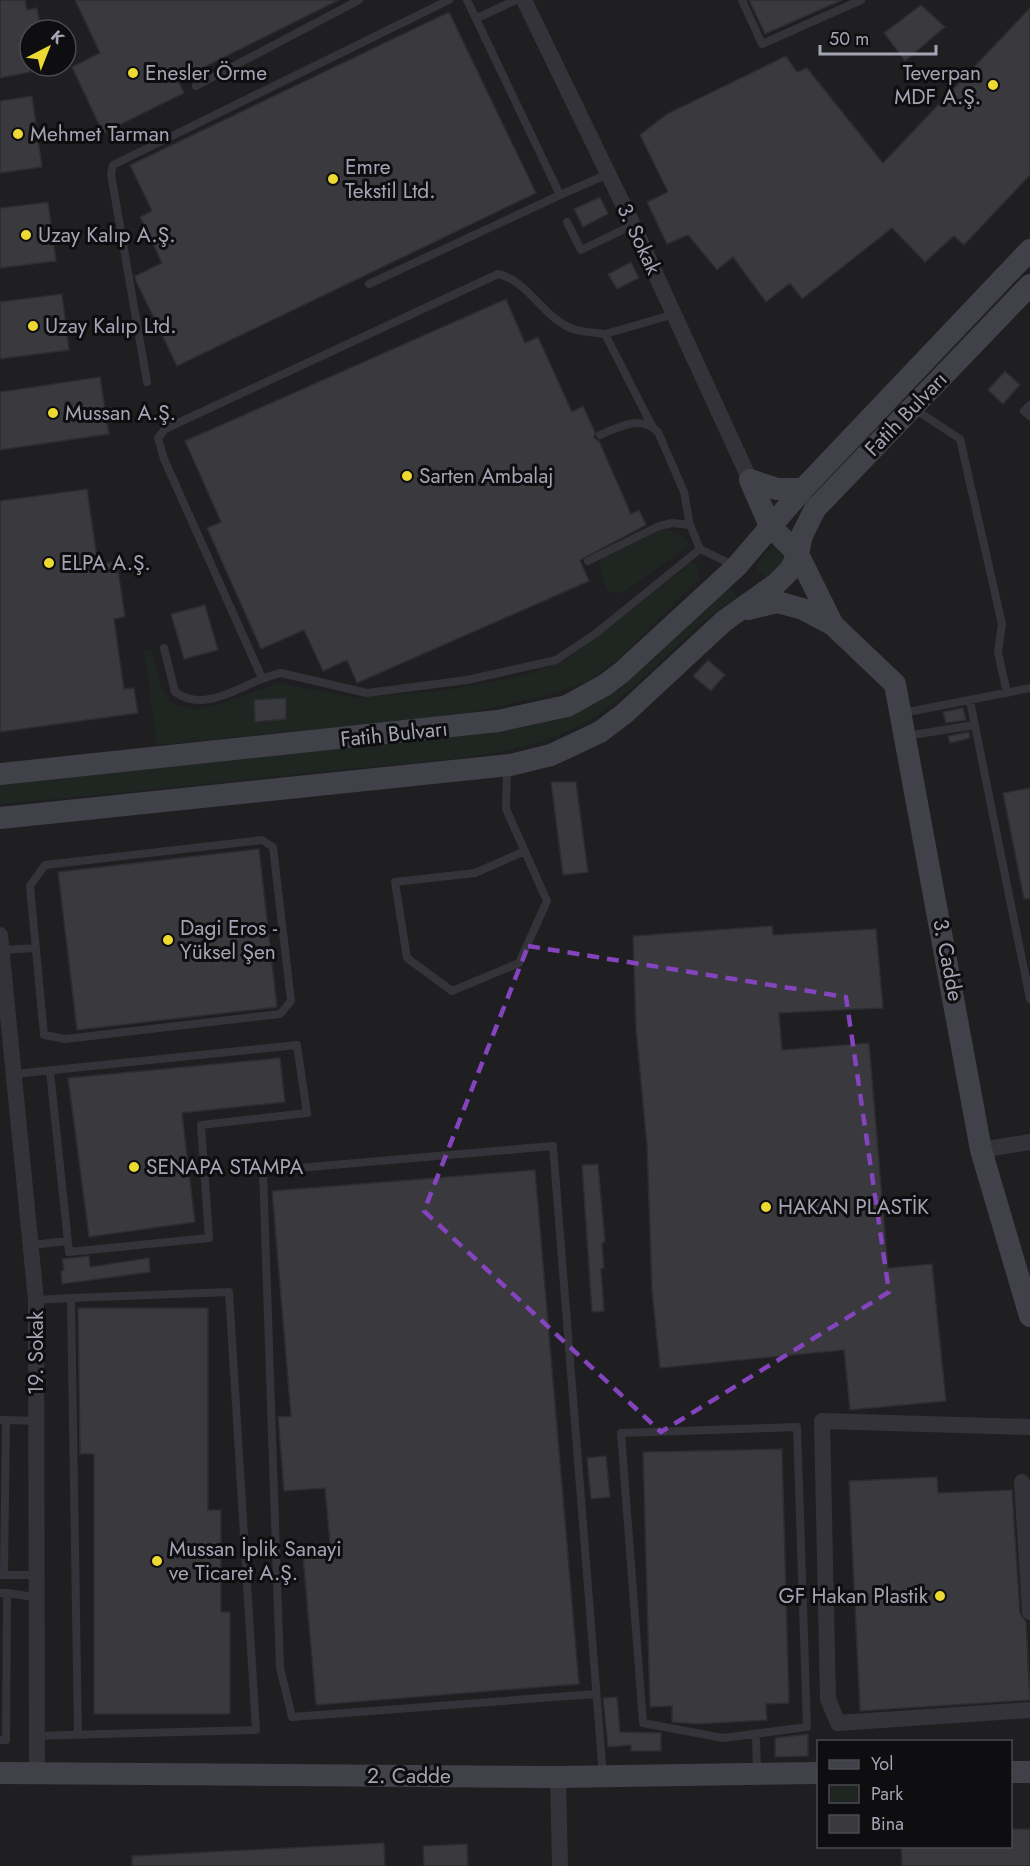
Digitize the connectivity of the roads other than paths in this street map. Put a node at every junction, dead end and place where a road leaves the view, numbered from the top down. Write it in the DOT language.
graph roads {
  1 [pos="359,0"];
  2 [pos="449,0"];
  3 [pos="466,0"];
  4 [pos="516,0"];
  5 [pos="524,0"];
  6 [pos="742,0"];
  7 [pos="861,0"];
  8 [pos="477,18"];
  9 [pos="196,86"];
  10 [pos="608,174"];
  11 [pos="560,195"];
  12 [pos="567,222"];
  13 [pos="633,225"];
  14 [pos="1030,250"];
  15 [pos="369,284"];
  16 [pos="1030,285"];
  17 [pos="675,314"];
  18 [pos="605,334"];
  19 [pos="147,382"];
  20 [pos="1030,405"];
  21 [pos="912,407"];
  22 [pos="1030,416"];
  23 [pos="652,426"];
  24 [pos="600,435"];
  25 [pos="750,480"];
  26 [pos="803,489"];
  27 [pos="690,525"];
  28 [pos="770,526"];
  29 [pos="700,549"];
  30 [pos="798,554"];
  31 [pos="588,561"];
  32 [pos="736,567"];
  33 [pos="763,593"];
  34 [pos="739,611"];
  35 [pos="833,625"];
  36 [pos="164,648"];
  37 [pos="262,678"];
  38 [pos="1030,688"];
  39 [pos="1006,693"];
  40 [pos="970,701"];
  41 [pos="902,713"];
  42 [pos="975,725"];
  43 [pos="906,736"];
  44 [pos="507,765"];
  45 [pos="0,774"];
  46 [pos="0,818"];
  47 [pos="525,851"];
  48 [pos="1,942"];
  49 [pos="36,948"];
  50 [pos="1030,999"];
  51 [pos="50,1071"];
  52 [pos="14,1074"];
  53 [pos="1030,1142"];
  54 [pos="981,1150"];
  55 [pos="68,1241"];
  56 [pos="31,1245"];
  57 [pos="71,1298"];
  58 [pos="36,1300"];
  59 [pos="1030,1316"];
  60 [pos="3,1420"];
  61 [pos="37,1421"];
  62 [pos="1030,1427"];
  63 [pos="1022,1482"];
  64 [pos="2,1575"];
  65 [pos="36,1575"];
  66 [pos="4,1593"];
  67 [pos="35,1597"];
  68 [pos="1030,1612"];
  69 [pos="595,1694"];
  70 [pos="1030,1710"];
  71 [pos="756,1734"];
  72 [pos="78,1735"];
  73 [pos="37,1736"];
  74 [pos="0,1740"];
  75 [pos="1012,1772"];
  76 [pos="1030,1772"];
  77 [pos="0,1773"];
  78 [pos="38,1773"];
  79 [pos="817,1773"];
  80 [pos="757,1774"];
  81 [pos="603,1776"];
  82 [pos="558,1777"];
  83 [pos="560,1866"];
  1 -- 9 [label="lane"];
  2 -- 19 [label="lane"];
  3 -- 8 [label="lane"];
  4 -- 8 [label="lane"];
  5 -- 10 [label="street, 3. Sokak"];
  6 -- 7 [label="lane"];
  8 -- 11 [label="lane"];
  10 -- 11 [label="lane"];
  10 -- 13 [label="street, 3. Sokak"];
  11 -- 15 [label="lane"];
  12 -- 13 [label="lane"];
  13 -- 17 [label="street, 3. Sokak"];
  14 -- 26 [label="main road, Fatih Bulvarı"];
  16 -- 21 [label="main road, Fatih Bulvarı"];
  17 -- 18 [label="lane"];
  17 -- 25 [label="street, 3. Sokak"];
  18 -- 23 [label="lane"];
  18 -- 37 [label="lane"];
  20 -- 22 [label="lane"];
  21 -- 30 [label="main road, Fatih Bulvarı"];
  21 -- 39 [label="lane"];
  23 -- 24 [label="lane"];
  23 -- 27 [label="lane"];
  25 -- 26 [label="main road"];
  25 -- 28 [label="main road"];
  26 -- 28 [label="main road, Fatih Bulvarı"];
  27 -- 29 [label="lane"];
  27 -- 31 [label="lane"];
  28 -- 30 [label="main road"];
  28 -- 32 [label="main road, Fatih Bulvarı"];
  29 -- 32 [label="lane"];
  29 -- 37 [label="lane"];
  30 -- 33 [label="main road, Fatih Bulvarı"];
  30 -- 35 [label="main road"];
  32 -- 33 [label="main road"];
  32 -- 45 [label="main road, Fatih Bulvarı"];
  33 -- 34 [label="main road, Fatih Bulvarı"];
  34 -- 35 [label="main road"];
  34 -- 44 [label="main road, Fatih Bulvarı"];
  35 -- 41 [label="main road, 3. Cadde"];
  36 -- 37 [label="lane"];
  38 -- 39 [label="lane"];
  39 -- 40 [label="lane"];
  40 -- 41 [label="lane"];
  40 -- 42 [label="lane"];
  41 -- 43 [label="main road, 3. Cadde"];
  42 -- 43 [label="lane"];
  42 -- 50 [label="lane"];
  43 -- 54 [label="main road, 3. Cadde"];
  44 -- 46 [label="main road, Fatih Bulvarı"];
  44 -- 47 [label="lane"];
  47 -- 47 [label="lane"];
  48 -- 49 [label="lane"];
  48 -- 52 [label="street, 19. Sokak"];
  49 -- 49 [label="lane"];
  51 -- 52 [label="lane"];
  51 -- 55 [label="lane"];
  51 -- 55 [label="lane"];
  52 -- 56 [label="street, 19. Sokak"];
  53 -- 54 [label="street"];
  54 -- 59 [label="main road, 3. Cadde"];
  55 -- 56 [label="lane"];
  56 -- 58 [label="street, 19. Sokak"];
  57 -- 58 [label="lane"];
  57 -- 72 [label="lane"];
  57 -- 72 [label="lane"];
  58 -- 61 [label="street, 19. Sokak"];
  60 -- 61 [label="lane"];
  60 -- 64 [label="lane"];
  61 -- 65 [label="street, 19. Sokak"];
  62 -- 70 [label="street"];
  63 -- 68 [label="street"];
  64 -- 65 [label="lane"];
  65 -- 67 [label="street, 19. Sokak"];
  66 -- 67 [label="lane"];
  66 -- 74 [label="lane"];
  67 -- 73 [label="street, 19. Sokak"];
  69 -- 69 [label="lane"];
  69 -- 81 [label="lane"];
  71 -- 71 [label="lane"];
  71 -- 80 [label="lane"];
  72 -- 73 [label="lane"];
  73 -- 78 [label="street, 19. Sokak"];
  75 -- 76 [label="main road"];
  77 -- 78 [label="main road, 2. Cadde"];
  78 -- 82 [label="main road, 2. Cadde"];
  79 -- 80 [label="main road, 2. Cadde"];
  80 -- 81 [label="main road, 2. Cadde"];
  81 -- 82 [label="main road, 2. Cadde"];
  82 -- 83 [label="street"];
}
